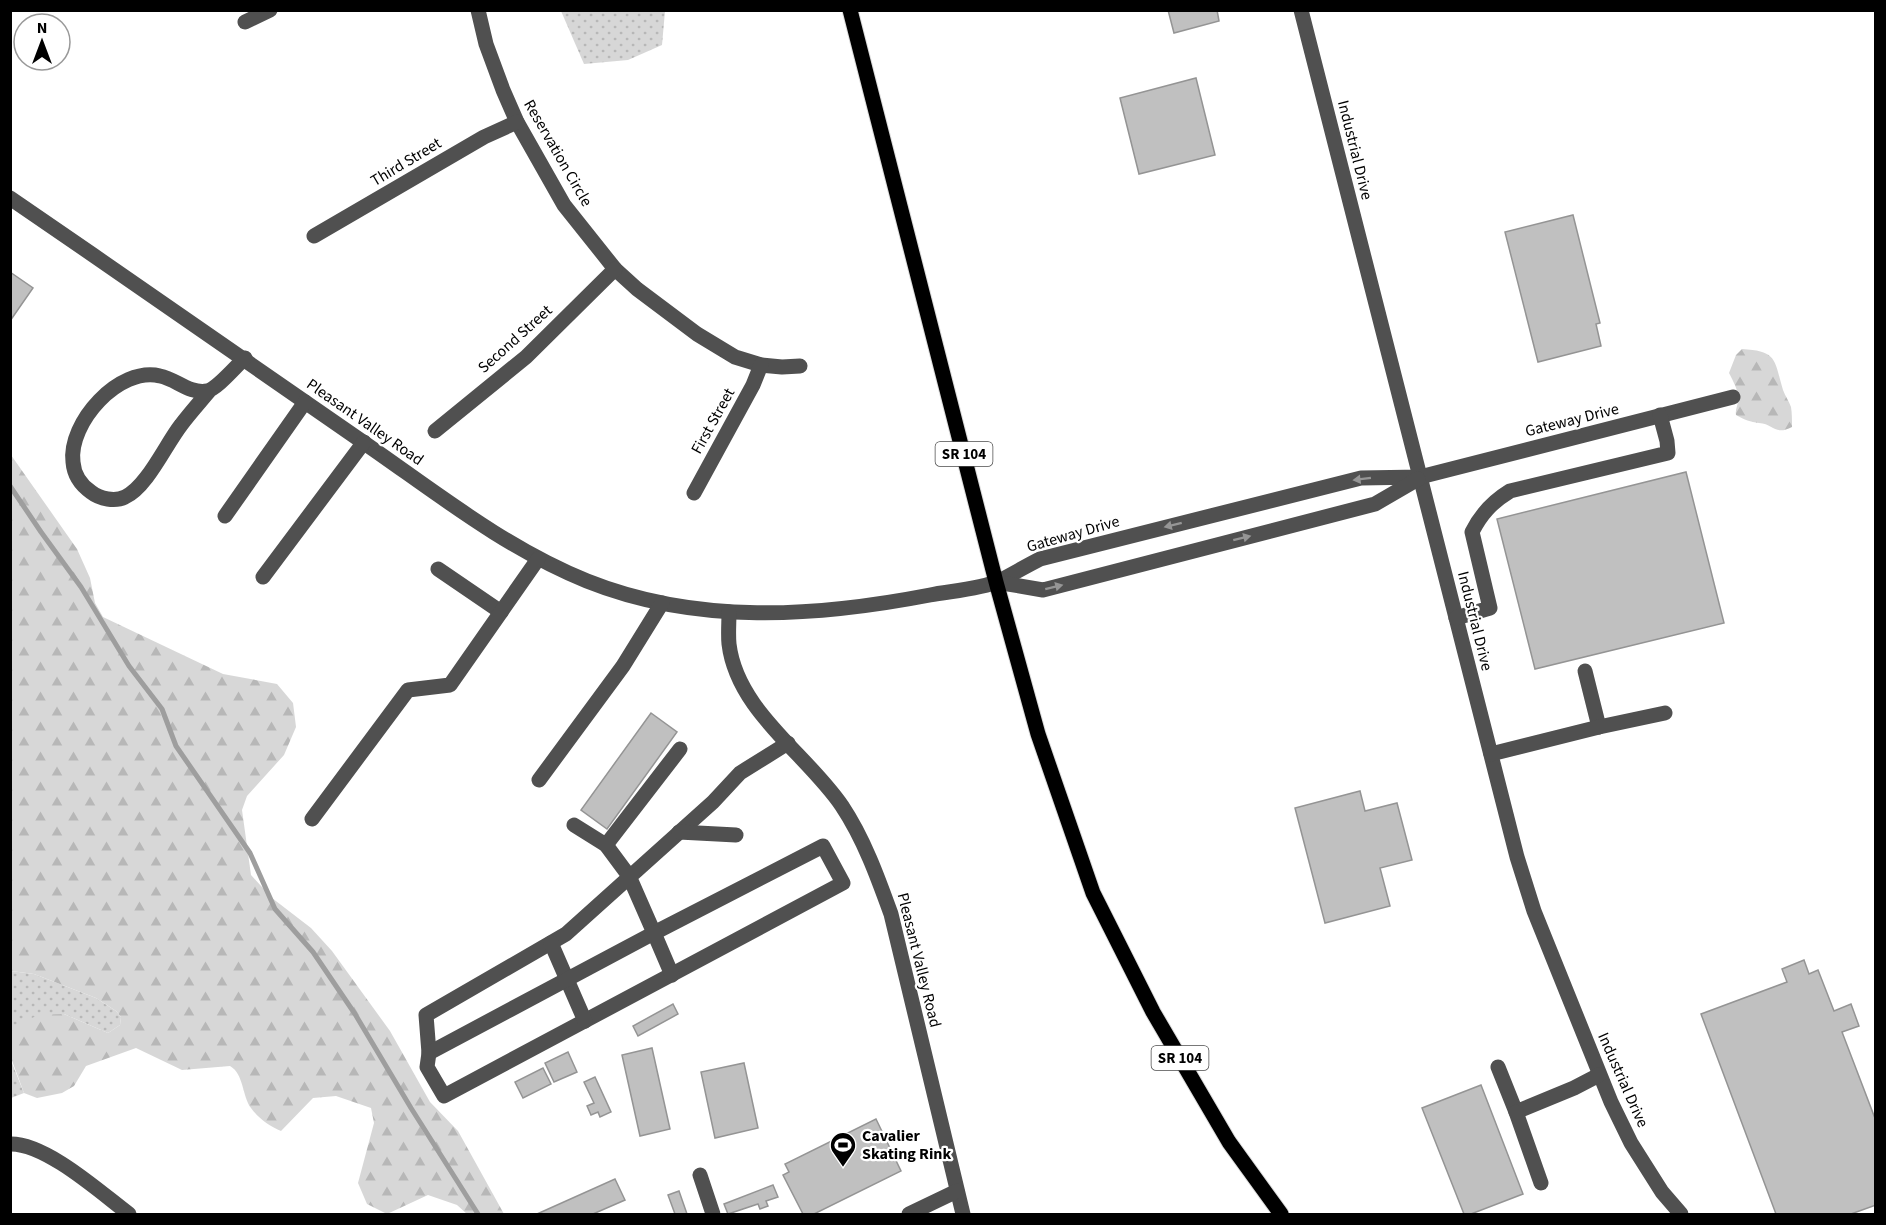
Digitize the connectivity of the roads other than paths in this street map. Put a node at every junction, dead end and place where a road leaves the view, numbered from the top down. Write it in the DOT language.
graph roads {
  1 [pos="270,10"];
  2 [pos="478,10"];
  3 [pos="850,10"];
  4 [pos="1301,10"];
  5 [pos="245,22"];
  6 [pos="517,122"];
  7 [pos="10,198"];
  8 [pos="314,236"];
  9 [pos="615,269"];
  10 [pos="245,358"];
  11 [pos="761,365"];
  12 [pos="800,366"];
  13 [pos="210,390"];
  14 [pos="1733,397"];
  15 [pos="305,402"];
  16 [pos="1660,416"];
  17 [pos="435,431"];
  18 [pos="364,442"];
  19 [pos="1420,477"];
  20 [pos="694,493"];
  21 [pos="225,516"];
  22 [pos="538,559"];
  23 [pos="438,570"];
  24 [pos="263,577"];
  25 [pos="996,582"];
  26 [pos="662,603"];
  27 [pos="501,612"];
  28 [pos="729,612"];
  29 [pos="1456,618"];
  30 [pos="1585,671"];
  31 [pos="1665,713"];
  32 [pos="1599,727"];
  33 [pos="788,743"];
  34 [pos="680,748"];
  35 [pos="1491,754"];
  36 [pos="539,780"];
  37 [pos="312,819"];
  38 [pos="574,825"];
  39 [pos="679,832"];
  40 [pos="736,835"];
  41 [pos="606,845"];
  42 [pos="629,876"];
  43 [pos="654,933"];
  44 [pos="550,943"];
  45 [pos="672,975"];
  46 [pos="566,980"];
  47 [pos="585,1021"];
  48 [pos="429,1053"];
  49 [pos="1498,1067"];
  50 [pos="1599,1075"];
  51 [pos="1516,1112"];
  52 [pos="10,1144"];
  53 [pos="700,1175"];
  54 [pos="1541,1183"];
  55 [pos="957,1191"];
  56 [pos="129,1215"];
  57 [pos="713,1215"];
  58 [pos="909,1215"];
  59 [pos="963,1215"];
  60 [pos="1281,1215"];
  61 [pos="1681,1215"];
  1 -- 5 [label="street"];
  2 -- 6 [label="street, Reservation Circle"];
  3 -- 25 [label="main road, SR 104"];
  4 -- 19 [label="street, Industrial Drive"];
  6 -- 8 [label="street, Third Street"];
  6 -- 9 [label="street, Reservation Circle"];
  7 -- 10 [label="street, Pleasant Valley Road"];
  9 -- 11 [label="street, Reservation Circle"];
  9 -- 17 [label="street, Second Street"];
  10 -- 13 [label="street"];
  10 -- 15 [label="street, Pleasant Valley Road"];
  11 -- 12 [label="street, Reservation Circle"];
  11 -- 20 [label="street, First Street"];
  13 -- 13 [label="street"];
  14 -- 16 [label="street, Gateway Drive"];
  15 -- 18 [label="street, Pleasant Valley Road"];
  15 -- 21 [label="street"];
  16 -- 19 [label="street, Gateway Drive"];
  16 -- 29 [label="street"];
  18 -- 22 [label="street, Pleasant Valley Road"];
  18 -- 24 [label="street"];
  19 -- 25 [label="street, Gateway Drive, one-way"];
  25 -- 19 [label="street, Gateway Drive, one-way"];
  19 -- 29 [label="street, Industrial Drive"];
  22 -- 26 [label="street, Pleasant Valley Road"];
  22 -- 27 [label="street"];
  23 -- 27 [label="street"];
  25 -- 28 [label="street, Pleasant Valley Road"];
  25 -- 60 [label="main road, SR 104"];
  26 -- 28 [label="street, Pleasant Valley Road"];
  26 -- 36 [label="street"];
  27 -- 37 [label="street"];
  28 -- 33 [label="street, Pleasant Valley Road"];
  29 -- 35 [label="street, Industrial Drive"];
  30 -- 32 [label="street"];
  31 -- 32 [label="street"];
  32 -- 35 [label="street"];
  33 -- 39 [label="street"];
  33 -- 55 [label="street, Pleasant Valley Road"];
  34 -- 41 [label="street"];
  35 -- 50 [label="street, Industrial Drive"];
  38 -- 41 [label="street"];
  39 -- 40 [label="street"];
  39 -- 42 [label="street"];
  41 -- 42 [label="street"];
  42 -- 43 [label="street"];
  42 -- 44 [label="street"];
  43 -- 45 [label="street"];
  43 -- 45 [label="street"];
  43 -- 46 [label="street"];
  44 -- 46 [label="street"];
  44 -- 48 [label="street"];
  45 -- 47 [label="street"];
  46 -- 47 [label="street"];
  46 -- 48 [label="street"];
  47 -- 48 [label="street"];
  49 -- 51 [label="street"];
  50 -- 51 [label="street"];
  50 -- 61 [label="street, Industrial Drive"];
  51 -- 54 [label="street"];
  52 -- 56 [label="street"];
  53 -- 57 [label="street"];
  55 -- 58 [label="street"];
  55 -- 59 [label="street, Pleasant Valley Road"];
}
